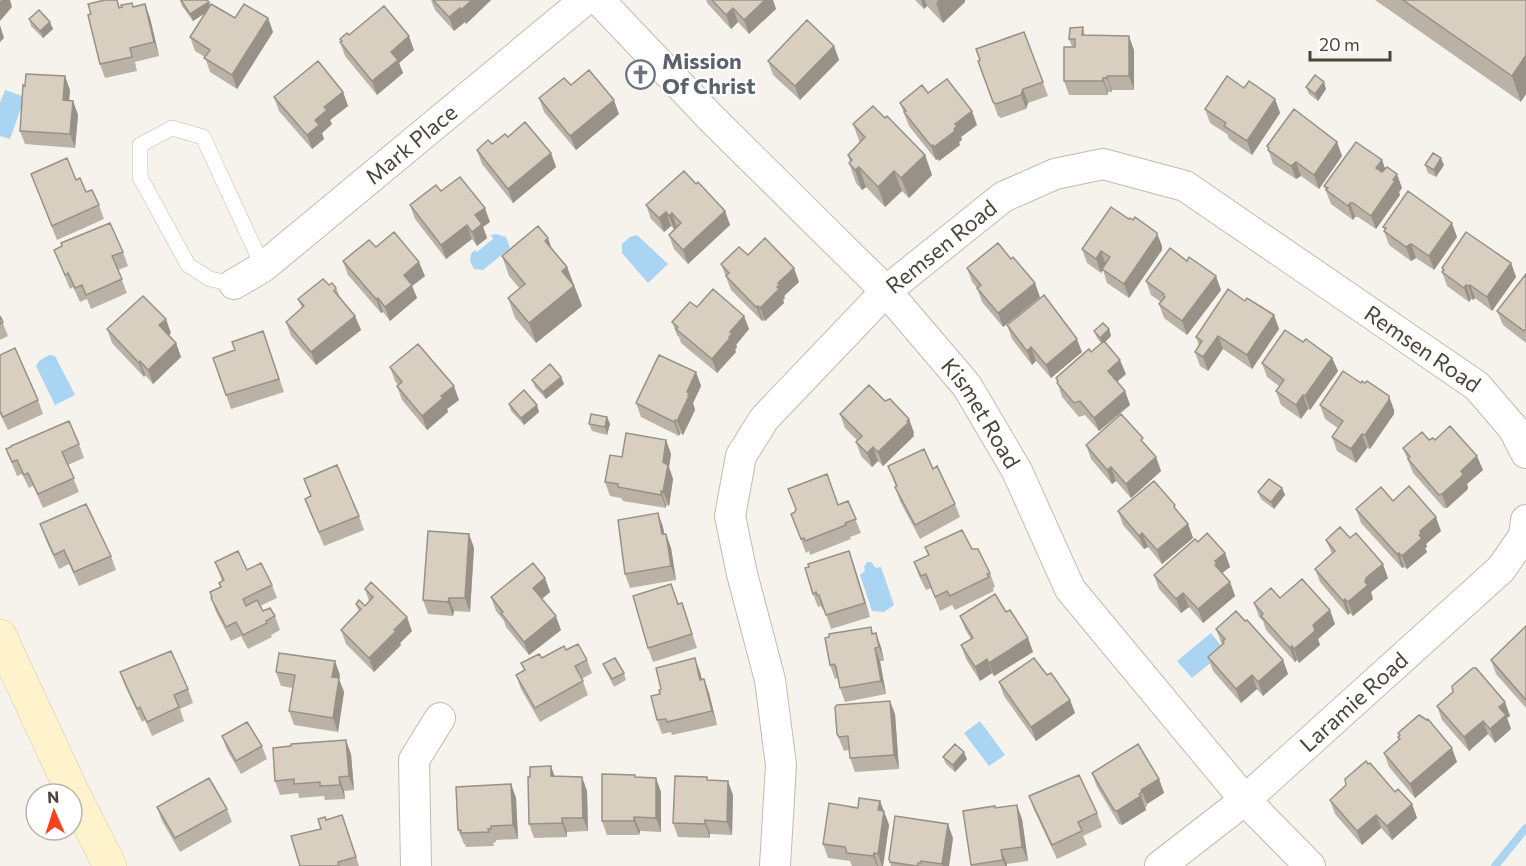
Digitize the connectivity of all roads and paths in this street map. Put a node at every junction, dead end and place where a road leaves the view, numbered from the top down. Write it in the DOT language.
graph roads {
  1 [pos="585,0"];
  2 [pos="598,0"];
  3 [pos="263,267"];
  4 [pos="234,284"];
  5 [pos="886,291"];
  6 [pos="1526,453"];
  7 [pos="1526,520"];
  8 [pos="0,636"];
  9 [pos="440,718"];
  10 [pos="1245,801"];
  11 [pos="110,866"];
  12 [pos="417,866"];
  13 [pos="775,866"];
  14 [pos="1160,866"];
  15 [pos="1310,866"];
  1 -- 3 [label="street, Mark Place"];
  2 -- 5 [label="street, Kismet Road"];
  3 -- 4 [label="street, Mark Place"];
  3 -- 4 [label="lane"];
  5 -- 6 [label="street, Remsen Road"];
  5 -- 10 [label="street, Kismet Road"];
  5 -- 13 [label="street, Remsen Road"];
  7 -- 10 [label="street, Laramie Road"];
  8 -- 11 [label="main road"];
  9 -- 12 [label="street"];
  10 -- 14 [label="street, Laramie Road"];
  10 -- 15 [label="street, Kismet Road"];
}
